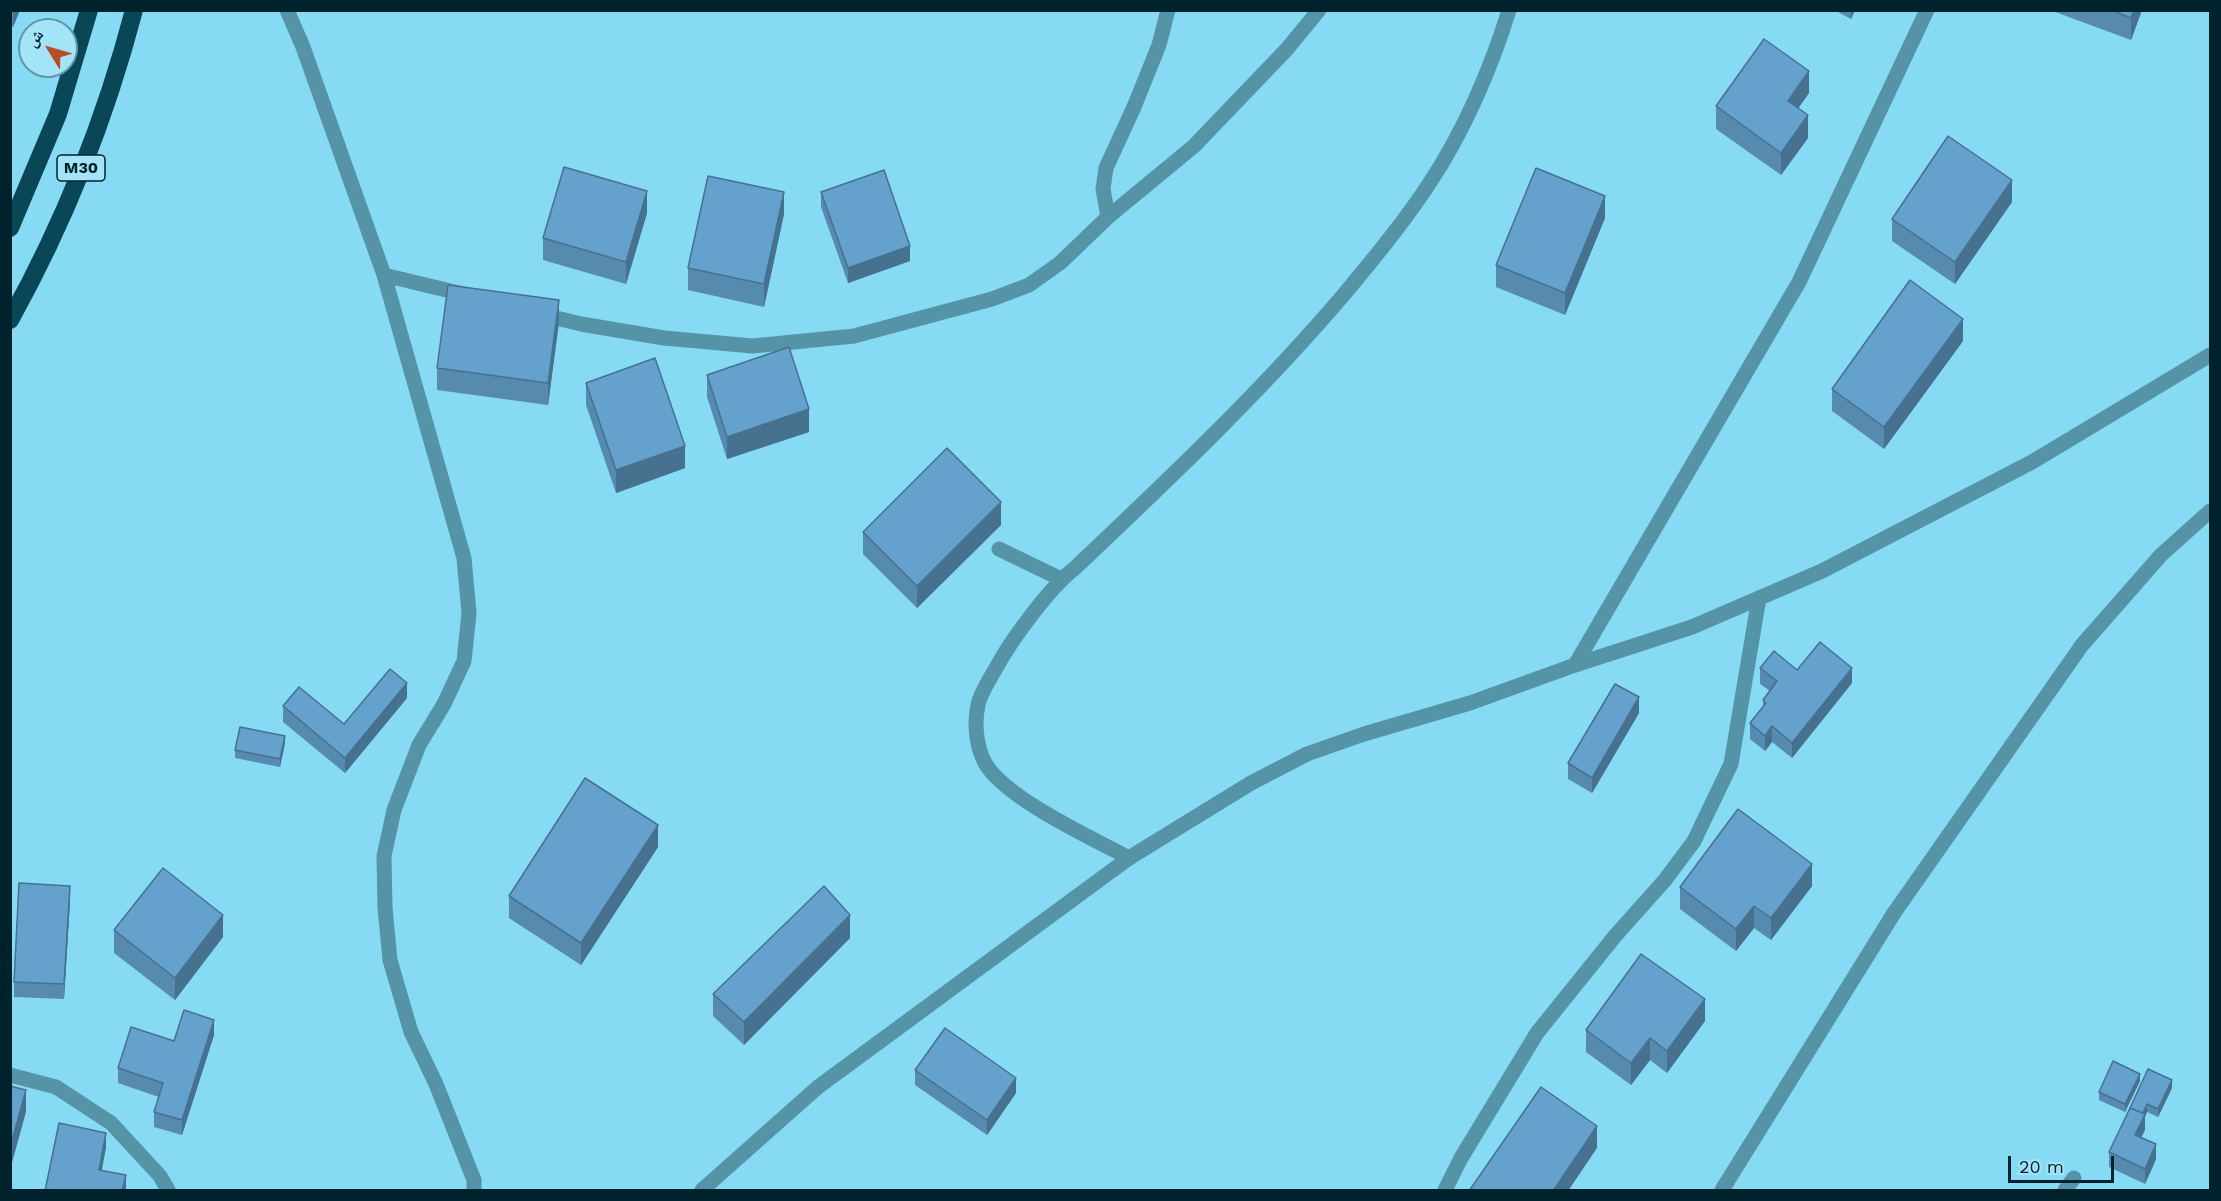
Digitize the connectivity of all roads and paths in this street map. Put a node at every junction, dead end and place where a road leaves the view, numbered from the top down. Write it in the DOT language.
graph roads {
  1 [pos="89,10"];
  2 [pos="135,10"];
  3 [pos="287,10"];
  4 [pos="1168,10"];
  5 [pos="1319,10"];
  6 [pos="1509,10"];
  7 [pos="1928,10"];
  8 [pos="1108,218"];
  9 [pos="10,228"];
  10 [pos="384,275"];
  11 [pos="486,300"];
  12 [pos="529,311"];
  13 [pos="10,320"];
  14 [pos="2211,355"];
  15 [pos="2211,511"];
  16 [pos="999,549"];
  17 [pos="1061,579"];
  18 [pos="1759,598"];
  19 [pos="1575,665"];
  20 [pos="1129,858"];
  21 [pos="10,1075"];
  22 [pos="168,1191"];
  23 [pos="474,1191"];
  24 [pos="702,1191"];
  25 [pos="1444,1191"];
  26 [pos="1722,1191"];
  1 -- 9 [label="highway, M30"];
  2 -- 13 [label="highway, M30"];
  3 -- 10 [label="street"];
  4 -- 8 [label="street"];
  5 -- 8 [label="street"];
  6 -- 17 [label="street"];
  7 -- 19 [label="street"];
  8 -- 12 [label="street"];
  10 -- 11 [label="street"];
  10 -- 23 [label="street"];
  14 -- 18 [label="street"];
  15 -- 26 [label="street"];
  16 -- 17 [label="street"];
  17 -- 20 [label="street"];
  18 -- 19 [label="street"];
  18 -- 25 [label="street"];
  19 -- 20 [label="street"];
  20 -- 24 [label="street"];
  21 -- 22 [label="street"];
}
